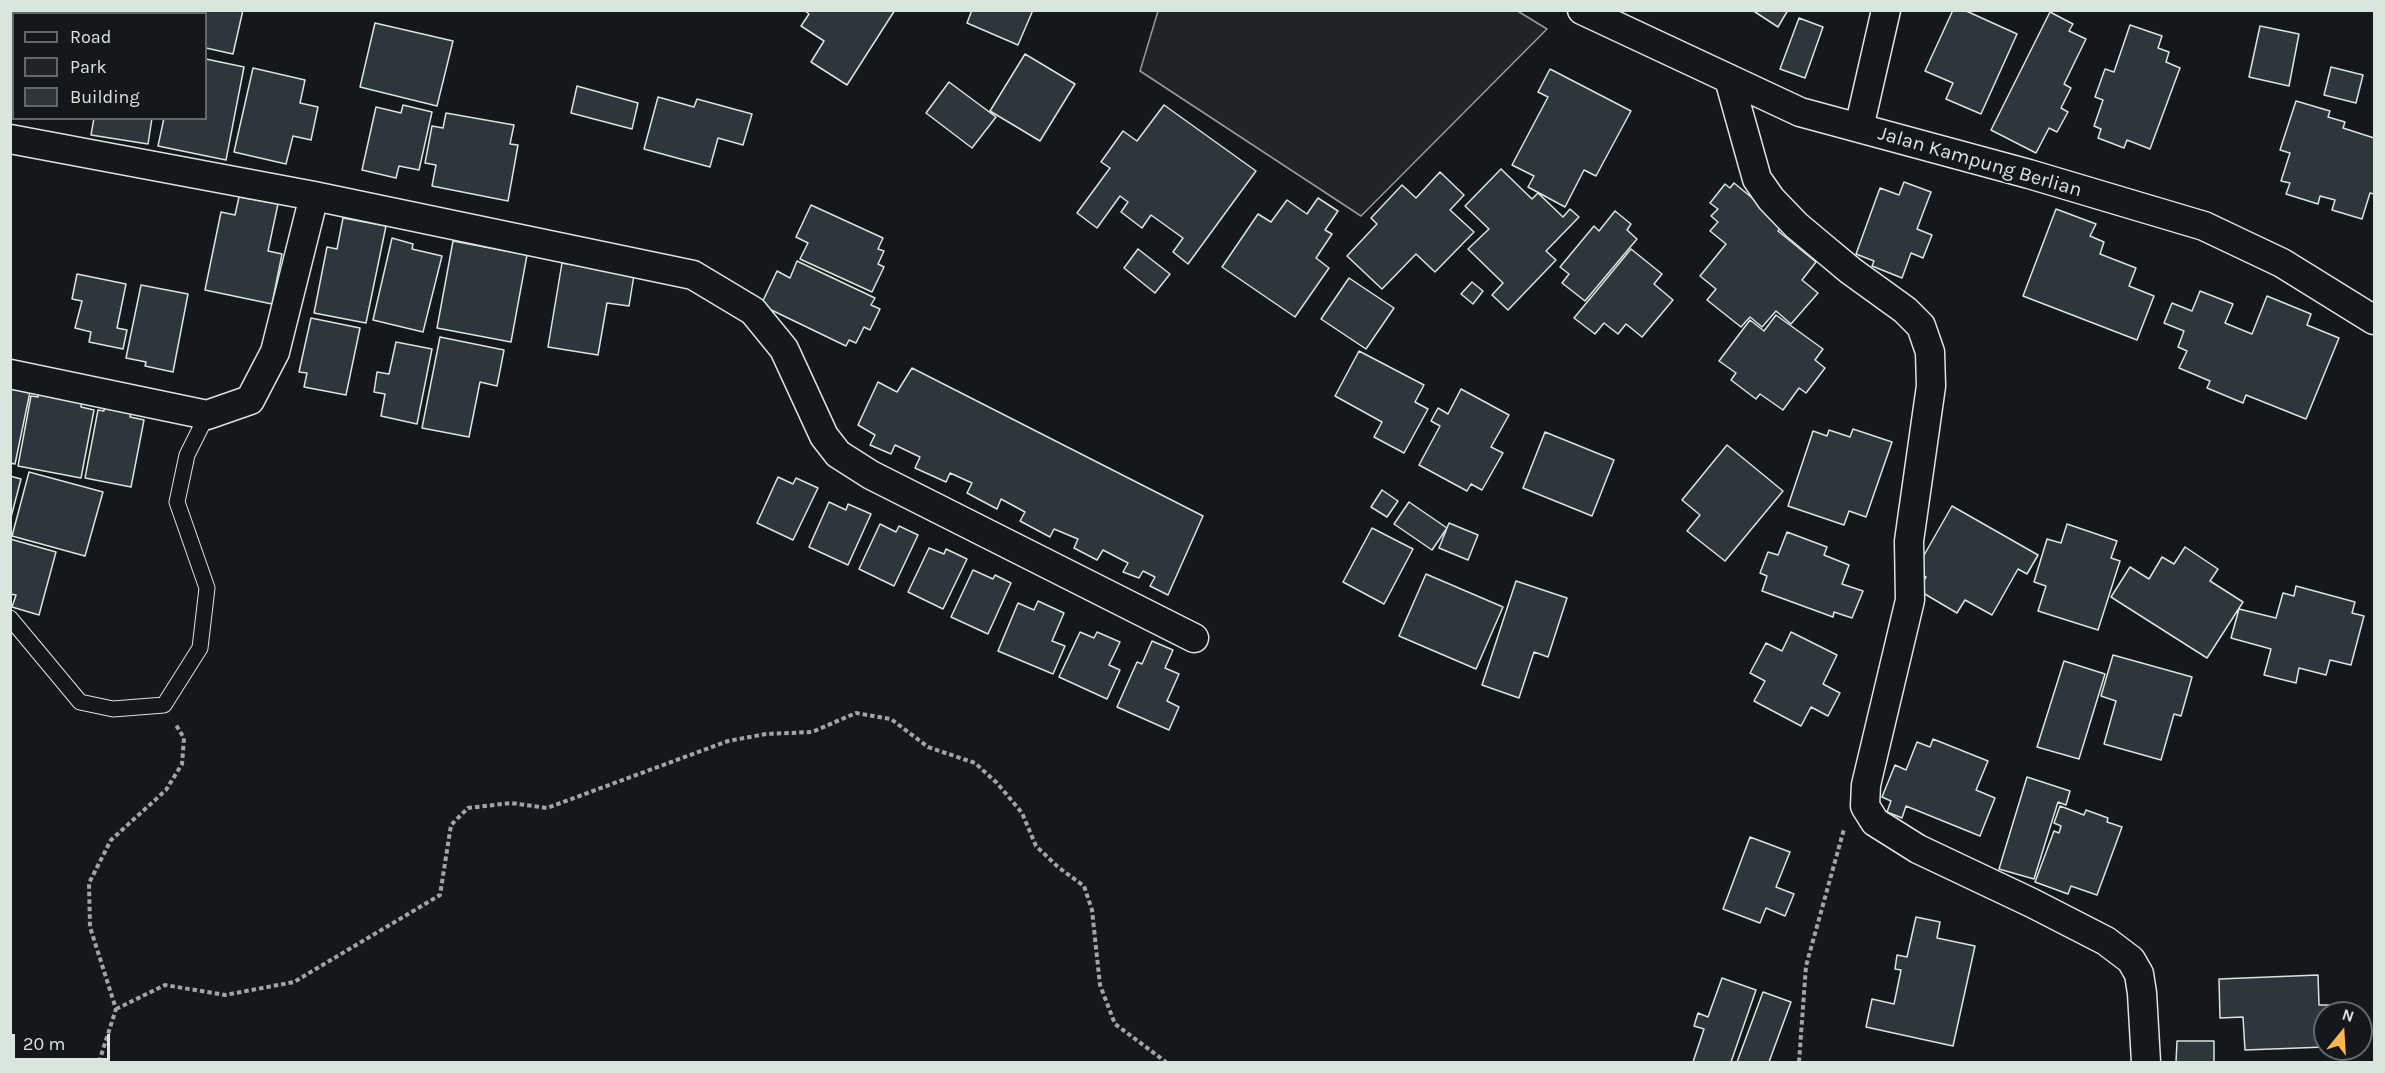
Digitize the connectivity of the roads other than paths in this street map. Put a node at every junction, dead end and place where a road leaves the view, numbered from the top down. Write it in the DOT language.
graph roads {
  1 [pos="1582,10"];
  2 [pos="1886,10"];
  3 [pos="1729,79"];
  4 [pos="1859,128"];
  5 [pos="10,139"];
  6 [pos="314,196"];
  7 [pos="2374,320"];
  8 [pos="10,374"];
  9 [pos="207,415"];
  10 [pos="10,618"];
  11 [pos="1194,638"];
  12 [pos="2146,1062"];
  1 -- 3 [label="street, Jalan Kampung Berlian"];
  2 -- 4 [label="street"];
  3 -- 4 [label="street, Jalan Kampung Berlian"];
  3 -- 12 [label="street"];
  4 -- 7 [label="street, Jalan Kampung Berlian"];
  5 -- 6 [label="street"];
  6 -- 9 [label="street"];
  6 -- 11 [label="street"];
  8 -- 9 [label="street"];
  9 -- 10 [label="lane"];
}
